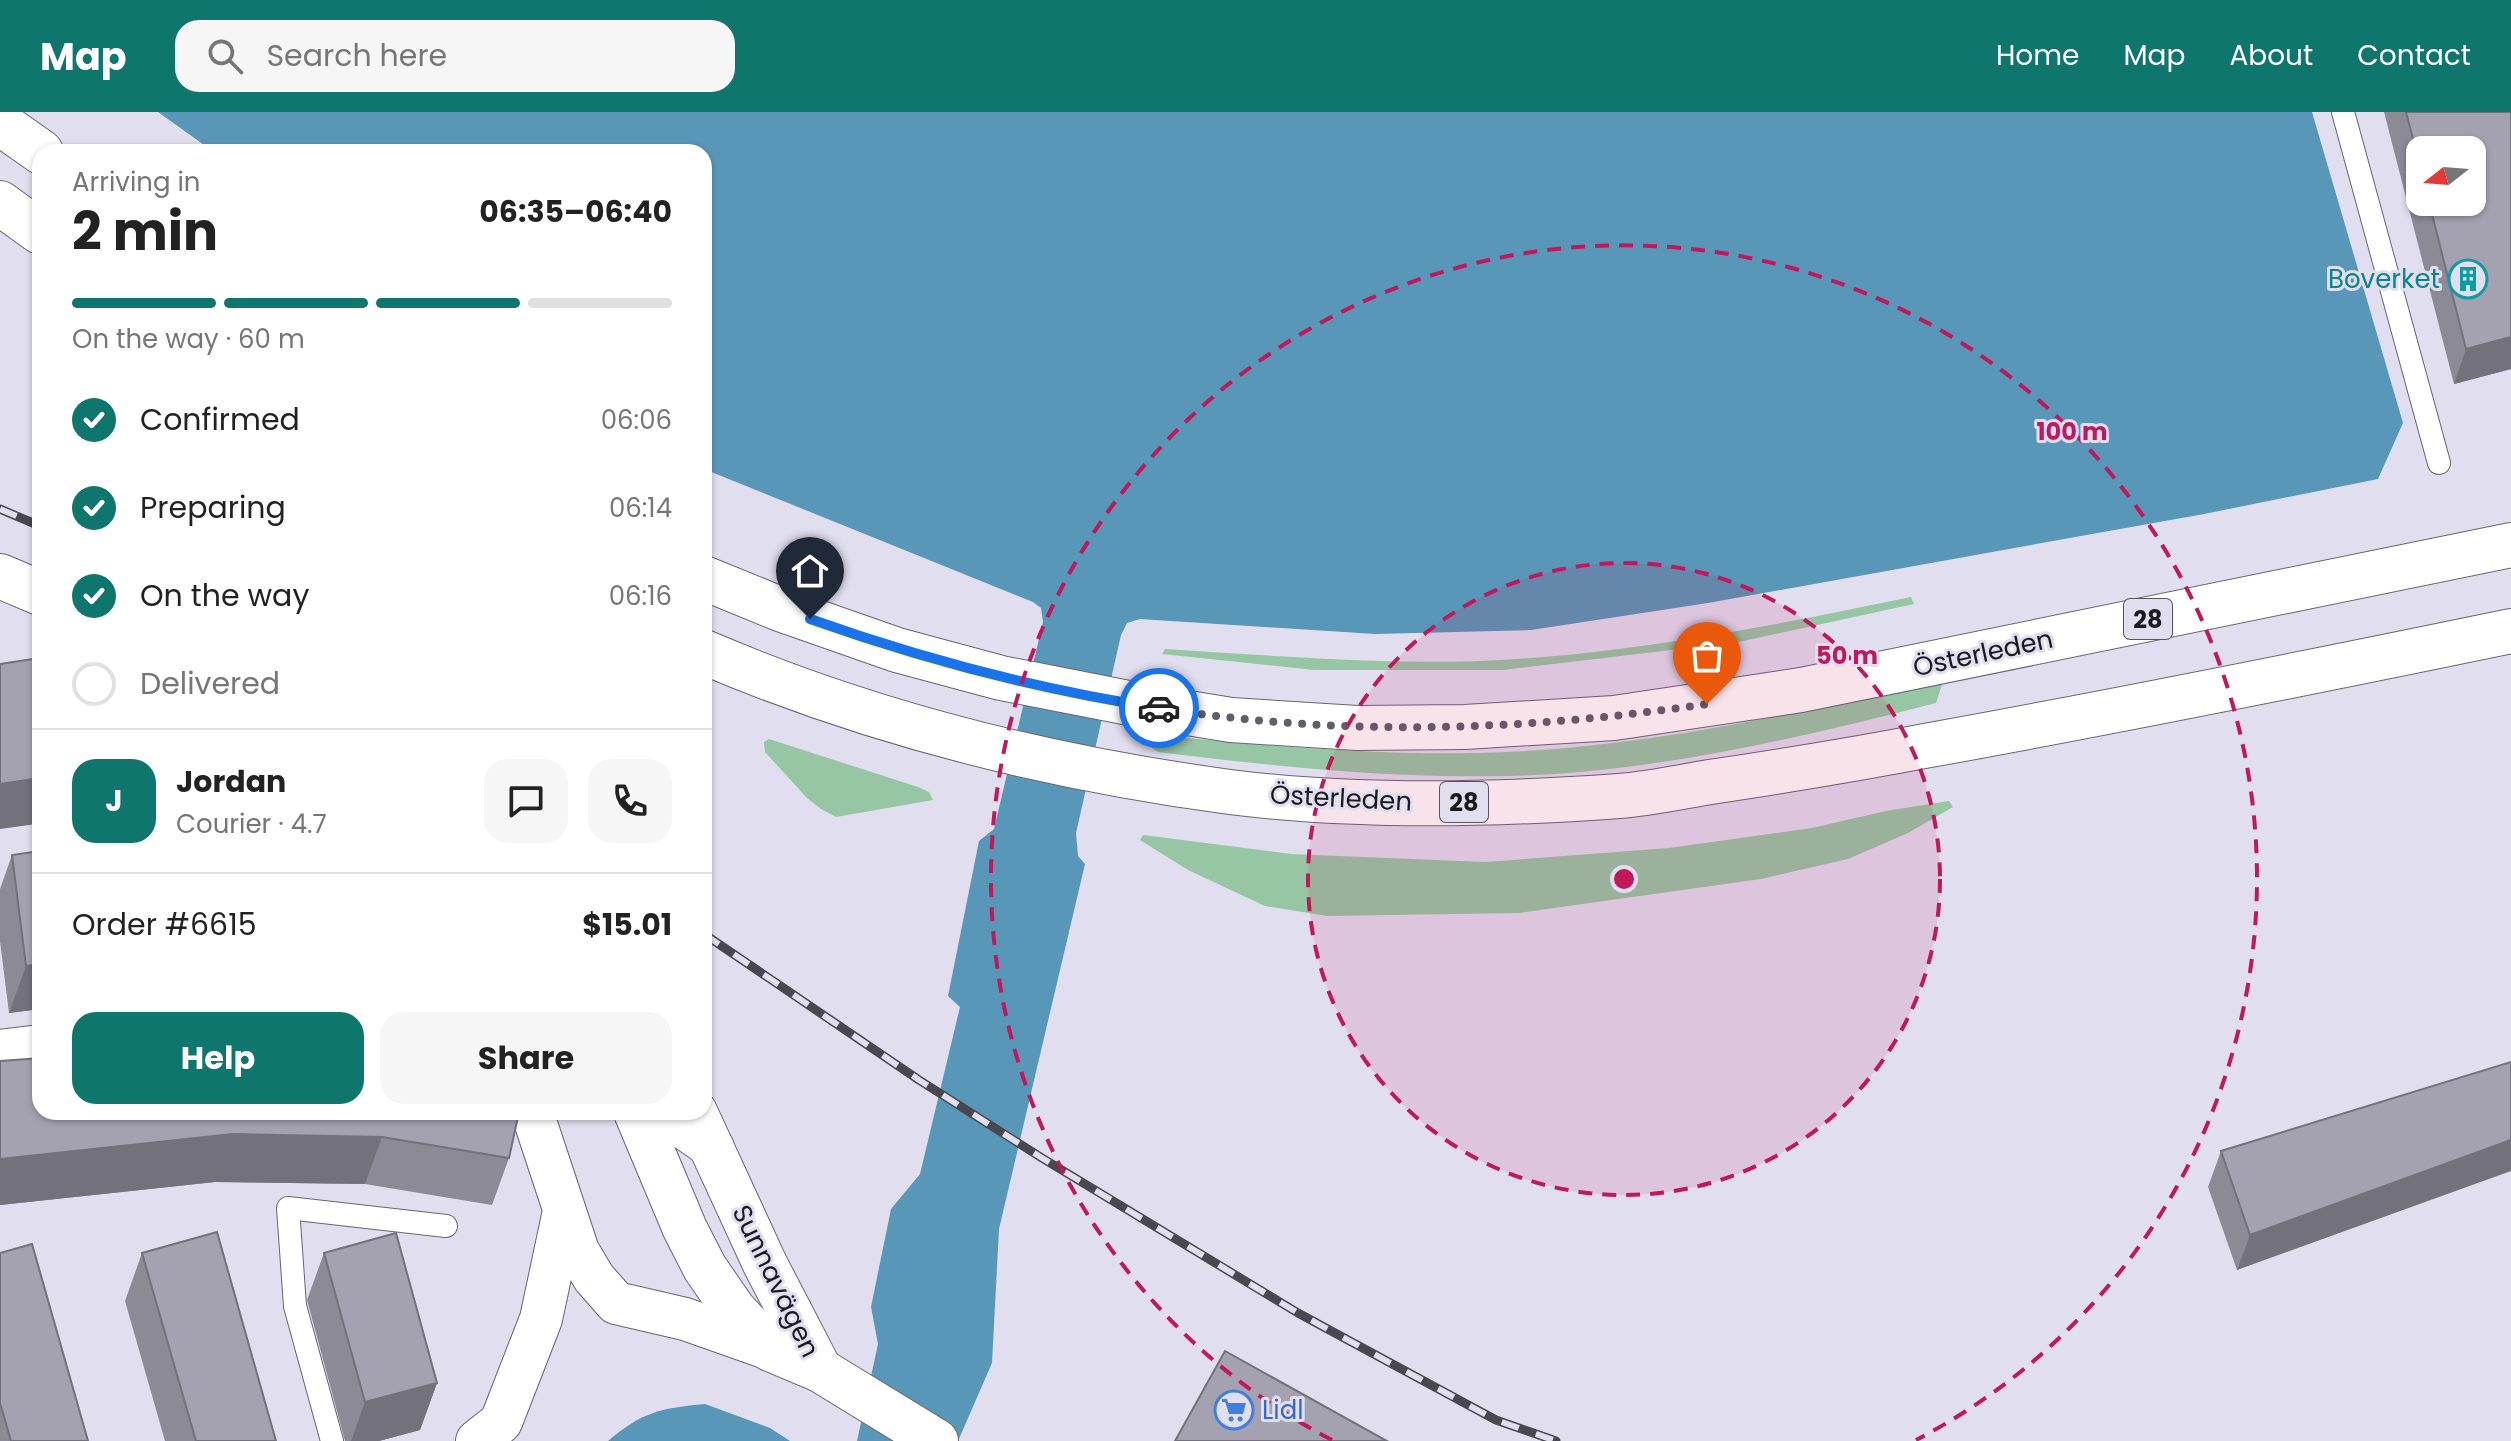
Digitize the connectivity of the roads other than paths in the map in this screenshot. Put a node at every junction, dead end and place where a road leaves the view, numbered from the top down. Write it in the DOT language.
graph roads {
  1 [pos="2343,112"];
  2 [pos="0,123"];
  3 [pos="32,146"];
  4 [pos="0,203"];
  5 [pos="32,226"];
  6 [pos="2439,463"];
  7 [pos="2506,543"];
  8 [pos="0,576"];
  9 [pos="712,581"];
  10 [pos="32,590"];
  11 [pos="2511,631"];
  12 [pos="712,655"];
  13 [pos="32,1047"];
  14 [pos="0,1051"];
  15 [pos="535,1120"];
  16 [pos="639,1120"];
  17 [pos="680,1120"];
  18 [pos="704,1130"];
  19 [pos="564,1211"];
  20 [pos="446,1226"];
  21 [pos="770,1349"];
  22 [pos="820,1370"];
  23 [pos="332,1441"];
  24 [pos="477,1441"];
  25 [pos="936,1441"];
  1 -- 6 [label="lane"];
  2 -- 3 [label="main road"];
  4 -- 5 [label="main road"];
  7 -- 9 [label="main road, Österleden / 28"];
  8 -- 10 [label="main road"];
  11 -- 12 [label="main road, Österleden / 28"];
  13 -- 14 [label="street"];
  15 -- 19 [label="street"];
  16 -- 21 [label="main road, Sunnavägen"];
  17 -- 18 [label="street"];
  18 -- 22 [label="main road, Sunnavägen"];
  19 -- 21 [label="street"];
  19 -- 24 [label="street"];
  20 -- 23 [label="lane"];
  21 -- 22 [label="main road, Sunnavägen"];
  22 -- 25 [label="main road"];
}
